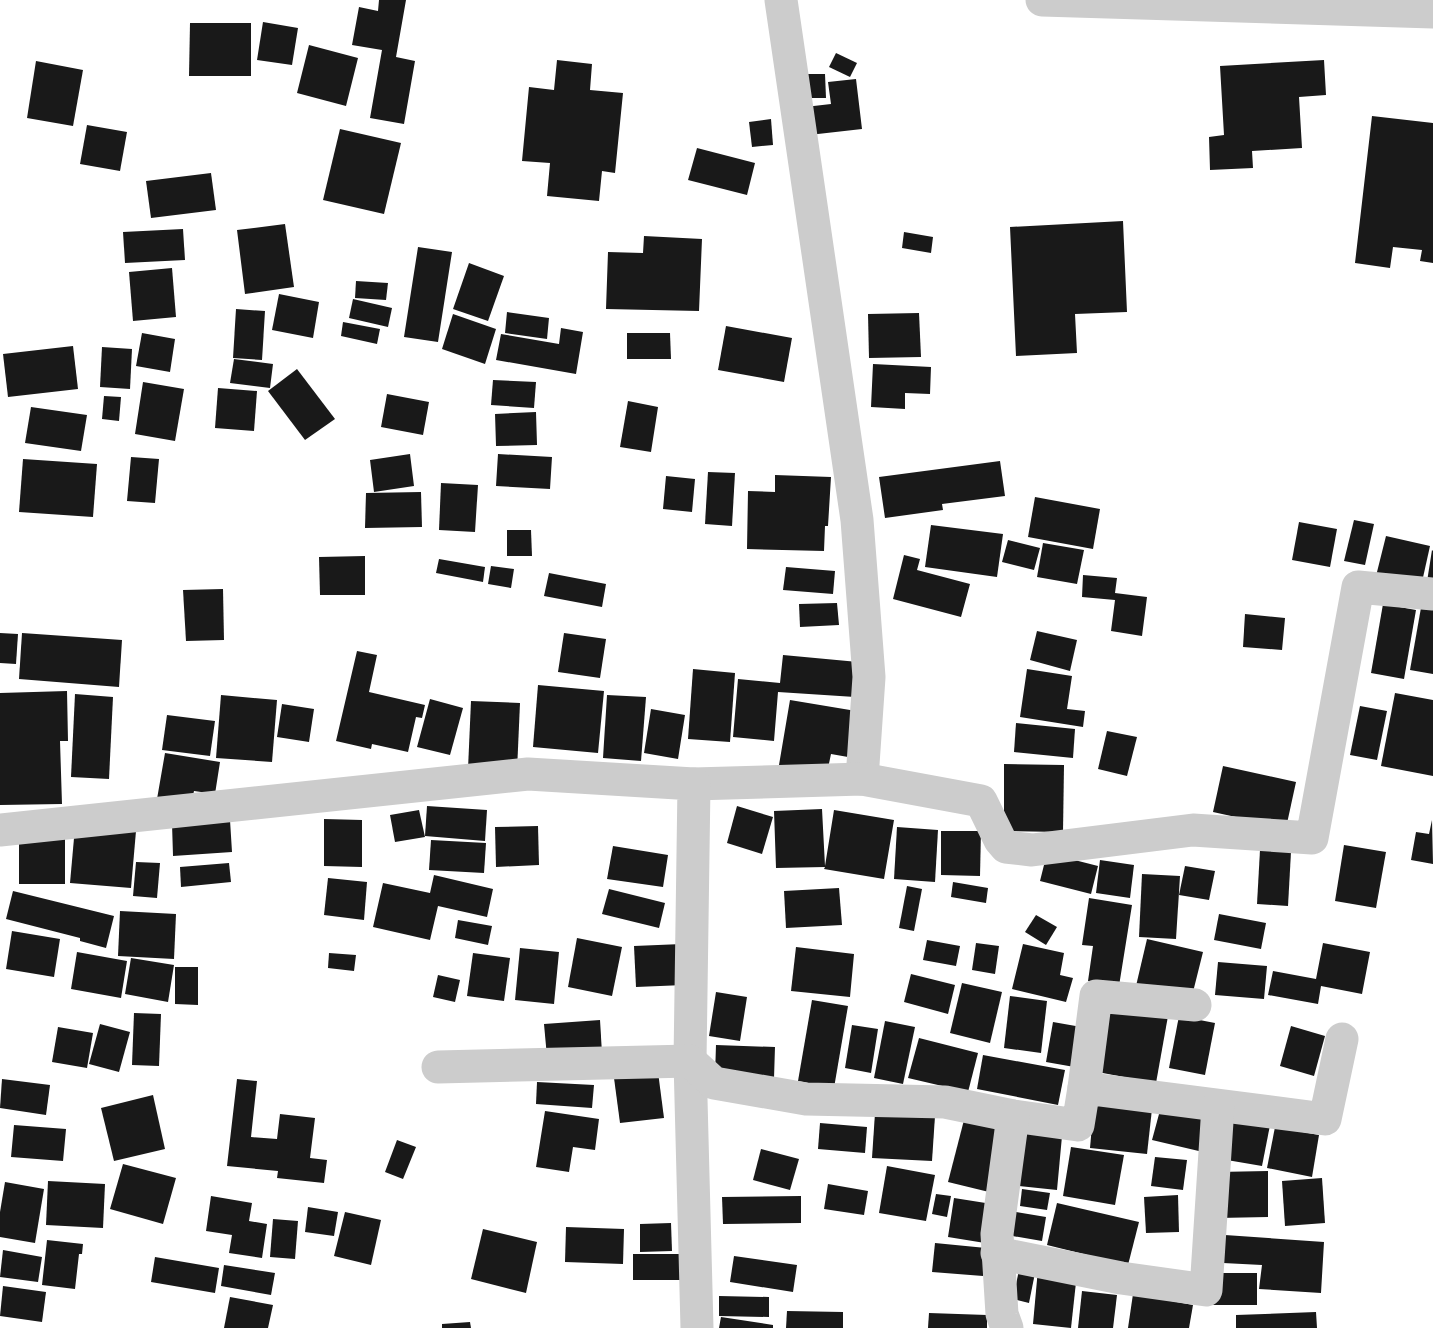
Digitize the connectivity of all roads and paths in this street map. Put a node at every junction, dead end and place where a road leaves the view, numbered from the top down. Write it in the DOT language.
graph roads {
  1 [pos="781,0"];
  2 [pos="1042,0"];
  3 [pos="1433,12"];
  4 [pos="1433,594"];
  5 [pos="862,779"];
  6 [pos="694,784"];
  7 [pos="0,830"];
  8 [pos="1195,1005"];
  9 [pos="1342,1039"];
  10 [pos="690,1061"];
  11 [pos="438,1067"];
  12 [pos="1084,1088"];
  13 [pos="1218,1106"];
  14 [pos="1013,1116"];
  15 [pos="997,1253"];
  16 [pos="697,1328"];
  17 [pos="1006,1328"];
  1 -- 5 [label="street"];
  2 -- 3 [label="street"];
  4 -- 5 [label="street"];
  5 -- 6 [label="street"];
  6 -- 7 [label="street"];
  6 -- 10 [label="street"];
  8 -- 12 [label="street"];
  9 -- 13 [label="street"];
  10 -- 11 [label="street"];
  10 -- 14 [label="street"];
  10 -- 16 [label="street"];
  12 -- 13 [label="street"];
  12 -- 14 [label="street"];
  13 -- 15 [label="street"];
  14 -- 15 [label="street"];
  15 -- 17 [label="street"];
}
